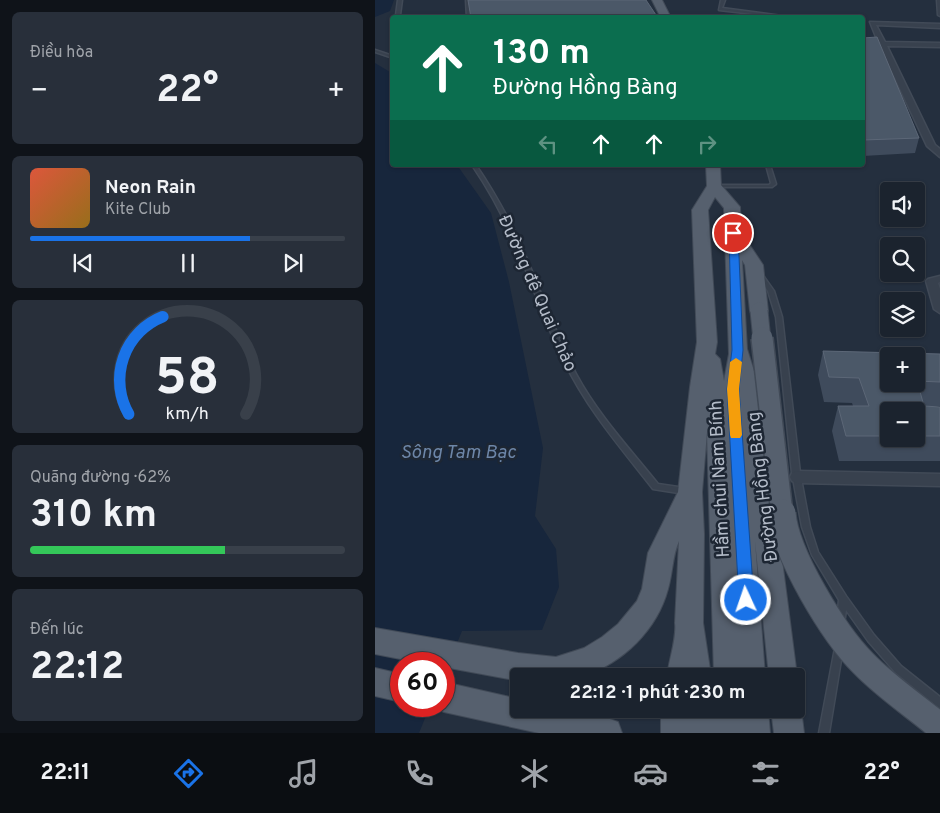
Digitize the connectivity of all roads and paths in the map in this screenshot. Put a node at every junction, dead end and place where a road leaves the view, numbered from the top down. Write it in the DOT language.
graph roads {
  1 [pos="400,0"];
  2 [pos="468,0"];
  3 [pos="657,0"];
  4 [pos="723,0"];
  5 [pos="939,0"];
  6 [pos="398,15"];
  7 [pos="469,15"];
  8 [pos="664,15"];
  9 [pos="771,15"];
  10 [pos="940,15"];
  11 [pos="940,26"];
  12 [pos="865,44"];
  13 [pos="882,45"];
  14 [pos="940,46"];
  15 [pos="865,48"];
  16 [pos="375,52"];
  17 [pos="390,56"];
  18 [pos="940,154"];
  19 [pos="476,167"];
  20 [pos="769,167"];
  21 [pos="713,176"];
  22 [pos="733,233"];
  23 [pos="754,265"];
  24 [pos="940,279"];
  25 [pos="940,309"];
  26 [pos="707,342"];
  27 [pos="737,350"];
  28 [pos="797,478"];
  29 [pos="940,480"];
  30 [pos="690,492"];
  31 [pos="843,599"];
  32 [pos="689,623"];
  33 [pos="375,641"];
  34 [pos="682,668"];
  35 [pos="696,668"];
  36 [pos="728,668"];
  37 [pos="750,668"];
  38 [pos="782,668"];
  39 [pos="375,682"];
  40 [pos="390,685"];
  41 [pos="455,699"];
  42 [pos="940,704"];
  43 [pos="676,718"];
  44 [pos="701,718"];
  45 [pos="730,718"];
  46 [pos="754,718"];
  47 [pos="787,718"];
  48 [pos="940,727"];
  49 [pos="607,733"];
  50 [pos="676,733"];
  51 [pos="702,733"];
  52 [pos="731,733"];
  53 [pos="755,733"];
  54 [pos="789,733"];
  55 [pos="824,733"];
  1 -- 6 [label="lane"];
  2 -- 7 [label="lane"];
  3 -- 8 [label="main road"];
  4 -- 9 [label="lane"];
  5 -- 10 [label="lane"];
  11 -- 13 [label="street"];
  12 -- 13 [label="street"];
  13 -- 14 [label="street"];
  13 -- 15 [label="street"];
  13 -- 18 [label="street"];
  16 -- 17 [label="lane"];
  19 -- 30 [label="lane, Đường đê Quai Chảo"];
  20 -- 21 [label="lane"];
  21 -- 22 [label="main road, Đường Hồng Bàng"];
  21 -- 26 [label="main road"];
  22 -- 23 [label="main road"];
  22 -- 27 [label="main road, Đường Hồng Bàng"];
  23 -- 28 [label="lane"];
  23 -- 48 [label="main road, bridge"];
  24 -- 25 [label="street"];
  26 -- 30 [label="main road"];
  26 -- 36 [label="main road, Hầm chui Nam Bính"];
  27 -- 37 [label="main road, Hầm chui Nam Bính"];
  27 -- 38 [label="main road, Đường Hồng Bàng"];
  28 -- 29 [label="street"];
  28 -- 31 [label="lane"];
  30 -- 32 [label="main road"];
  30 -- 33 [label="main road"];
  31 -- 42 [label="lane"];
  31 -- 55 [label="lane"];
  32 -- 34 [label="main road"];
  32 -- 35 [label="main road"];
  39 -- 40 [label="main road"];
  41 -- 49 [label="main road"];
  43 -- 50 [label="main road"];
  44 -- 51 [label="main road"];
  45 -- 52 [label="main road"];
  46 -- 53 [label="main road"];
  47 -- 54 [label="main road"];
}
